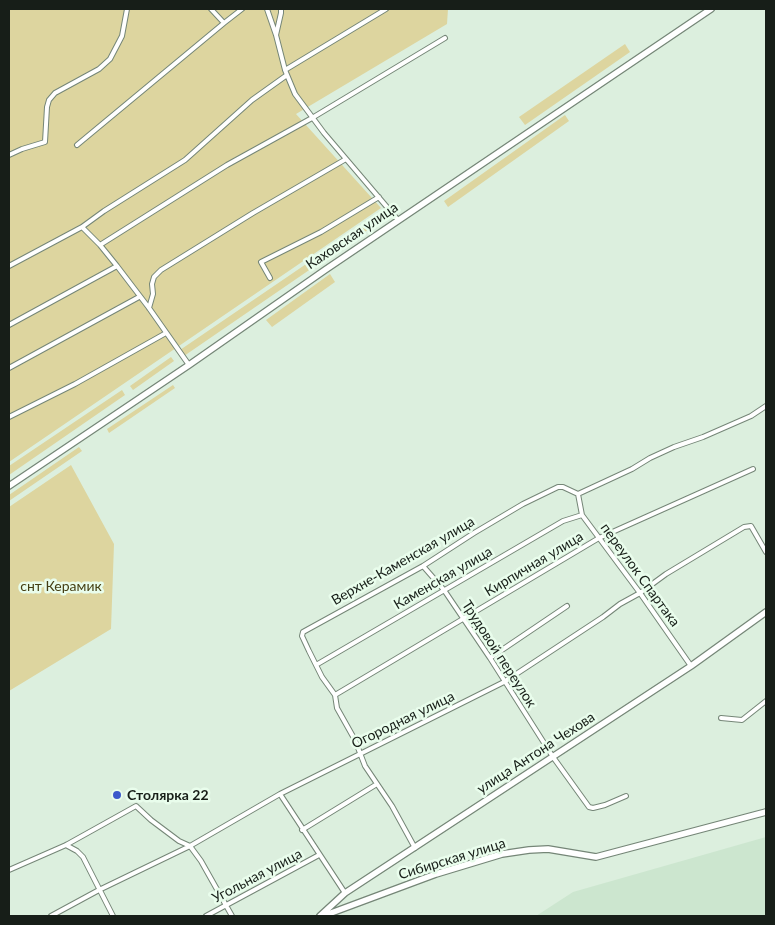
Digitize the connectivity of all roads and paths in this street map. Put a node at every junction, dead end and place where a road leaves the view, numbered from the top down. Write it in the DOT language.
graph roads {
  1 [pos="127,9"];
  2 [pos="211,9"];
  3 [pos="242,9"];
  4 [pos="267,9"];
  5 [pos="281,9"];
  6 [pos="386,9"];
  7 [pos="711,9"];
  8 [pos="224,23"];
  9 [pos="276,35"];
  10 [pos="445,38"];
  11 [pos="285,70"];
  12 [pos="287,75"];
  13 [pos="312,118"];
  14 [pos="77,146"];
  15 [pos="9,155"];
  16 [pos="346,159"];
  17 [pos="379,197"];
  18 [pos="398,220"];
  19 [pos="82,227"];
  20 [pos="100,245"];
  21 [pos="9,266"];
  22 [pos="117,266"];
  23 [pos="270,278"];
  24 [pos="139,297"];
  25 [pos="149,308"];
  26 [pos="9,325"];
  27 [pos="166,334"];
  28 [pos="189,366"];
  29 [pos="9,368"];
  30 [pos="766,406"];
  31 [pos="9,417"];
  32 [pos="753,469"];
  33 [pos="9,486"];
  34 [pos="578,494"];
  35 [pos="582,514"];
  36 [pos="599,538"];
  37 [pos="766,552"];
  38 [pos="423,566"];
  39 [pos="444,590"];
  40 [pos="640,593"];
  41 [pos="567,606"];
  42 [pos="766,612"];
  43 [pos="464,619"];
  44 [pos="490,658"];
  45 [pos="316,665"];
  46 [pos="691,666"];
  47 [pos="504,682"];
  48 [pos="335,695"];
  49 [pos="766,701"];
  50 [pos="720,718"];
  51 [pos="360,753"];
  52 [pos="553,757"];
  53 [pos="377,784"];
  54 [pos="280,794"];
  55 [pos="626,796"];
  56 [pos="766,812"];
  57 [pos="302,830"];
  58 [pos="66,845"];
  59 [pos="190,846"];
  60 [pos="415,848"];
  61 [pos="319,855"];
  62 [pos="9,870"];
  63 [pos="99,890"];
  64 [pos="345,893"];
  65 [pos="227,905"];
  66 [pos="51,916"];
  67 [pos="113,916"];
  68 [pos="206,916"];
  69 [pos="232,916"];
  70 [pos="321,916"];
  1 -- 15 [label="street"];
  2 -- 8 [label="street"];
  3 -- 8 [label="street"];
  4 -- 9 [label="street"];
  5 -- 9 [label="street"];
  6 -- 11 [label="street"];
  7 -- 18 [label="street, Каховская улица"];
  8 -- 14 [label="street"];
  9 -- 11 [label="street"];
  10 -- 13 [label="street"];
  11 -- 12 [label="street"];
  12 -- 13 [label="street"];
  12 -- 19 [label="street"];
  13 -- 16 [label="street"];
  13 -- 20 [label="street"];
  16 -- 17 [label="street"];
  16 -- 25 [label="street"];
  17 -- 18 [label="street"];
  17 -- 23 [label="street"];
  18 -- 28 [label="street, Каховская улица"];
  19 -- 20 [label="street"];
  19 -- 21 [label="street"];
  20 -- 22 [label="street"];
  22 -- 24 [label="street"];
  22 -- 26 [label="street"];
  24 -- 25 [label="street"];
  24 -- 29 [label="street"];
  25 -- 27 [label="street"];
  27 -- 28 [label="street"];
  27 -- 31 [label="street"];
  28 -- 33 [label="street, Каховская улица"];
  30 -- 34 [label="street"];
  32 -- 36 [label="street, Кирпичная улица"];
  34 -- 35 [label="street, переулок Спартака"];
  34 -- 38 [label="street, Верхне-Каменская улица"];
  35 -- 36 [label="street, переулок Спартака"];
  35 -- 39 [label="street, Каменская улица"];
  36 -- 40 [label="street, переулок Спартака"];
  36 -- 43 [label="street, Кирпичная улица"];
  37 -- 40 [label="street, Огородная улица"];
  38 -- 39 [label="street, Трудовой переулок"];
  38 -- 45 [label="street, Верхне-Каменская улица"];
  39 -- 43 [label="street, Трудовой переулок"];
  39 -- 45 [label="street, Каменская улица"];
  40 -- 46 [label="street, переулок Спартака"];
  40 -- 47 [label="street, Огородная улица"];
  41 -- 44 [label="street"];
  42 -- 46 [label="street, улица Антона Чехова"];
  43 -- 44 [label="street, Трудовой переулок"];
  43 -- 48 [label="street, Кирпичная улица"];
  44 -- 47 [label="street, Трудовой переулок"];
  45 -- 48 [label="street, Верхне-Каменская улица"];
  46 -- 52 [label="street, улица Антона Чехова"];
  47 -- 51 [label="street, Огородная улица"];
  47 -- 52 [label="street, Трудовой переулок"];
  48 -- 51 [label="street, Верхне-Каменская улица"];
  49 -- 50 [label="street"];
  51 -- 53 [label="street, Верхне-Каменская улица"];
  51 -- 54 [label="street, Огородная улица"];
  52 -- 55 [label="street, Трудовой переулок"];
  52 -- 60 [label="street, улица Антона Чехова"];
  53 -- 57 [label="street"];
  53 -- 60 [label="street, Верхне-Каменская улица"];
  54 -- 57 [label="street"];
  54 -- 59 [label="street, Огородная улица"];
  56 -- 70 [label="street, Сибирская улица"];
  57 -- 61 [label="street"];
  58 -- 59 [label="street"];
  58 -- 62 [label="street"];
  58 -- 63 [label="street"];
  59 -- 63 [label="street, Огородная улица"];
  59 -- 65 [label="street"];
  60 -- 64 [label="street, улица Антона Чехова"];
  61 -- 64 [label="street"];
  61 -- 65 [label="street, Угольная улица"];
  63 -- 66 [label="street, Огородная улица"];
  63 -- 67 [label="street"];
  64 -- 70 [label="street, улица Антона Чехова"];
  65 -- 68 [label="street, Угольная улица"];
  65 -- 69 [label="street"];
}
